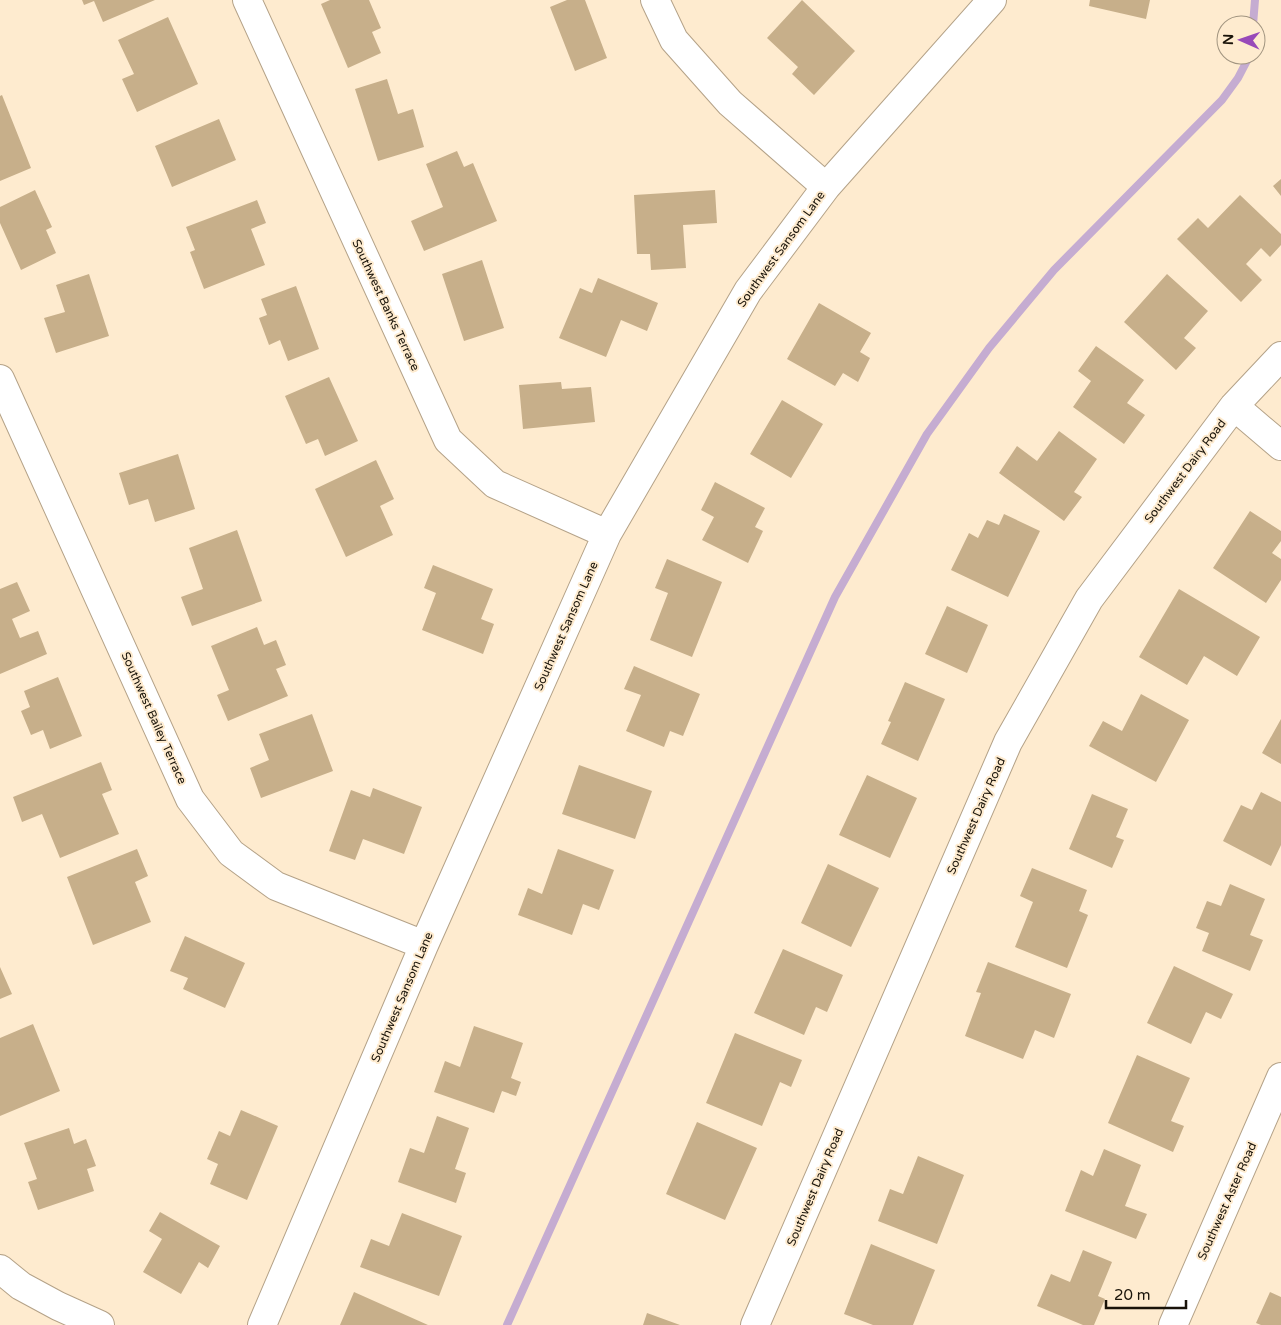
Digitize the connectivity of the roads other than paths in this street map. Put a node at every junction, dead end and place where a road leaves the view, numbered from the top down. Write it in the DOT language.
graph roads {
  1 [pos="247,0"];
  2 [pos="655,0"];
  3 [pos="992,0"];
  4 [pos="826,187"];
  5 [pos="1281,356"];
  6 [pos="0,379"];
  7 [pos="1234,406"];
  8 [pos="1281,446"];
  9 [pos="607,534"];
  10 [pos="424,945"];
  11 [pos="1281,1076"];
  12 [pos="0,1269"];
  13 [pos="100,1325"];
  14 [pos="262,1325"];
  15 [pos="755,1325"];
  16 [pos="1173,1325"];
  1 -- 9 [label="street, Southwest Banks Terrace"];
  2 -- 4 [label="street"];
  3 -- 4 [label="street, Southwest Sansom Lane"];
  4 -- 9 [label="street, Southwest Sansom Lane"];
  5 -- 7 [label="street, Southwest Dairy Road"];
  6 -- 10 [label="street, Southwest Bailey Terrace"];
  7 -- 8 [label="street"];
  7 -- 15 [label="street, Southwest Dairy Road"];
  9 -- 10 [label="street, Southwest Sansom Lane"];
  10 -- 14 [label="street, Southwest Sansom Lane"];
  11 -- 16 [label="street, Southwest Aster Road"];
  12 -- 13 [label="street"];
}
